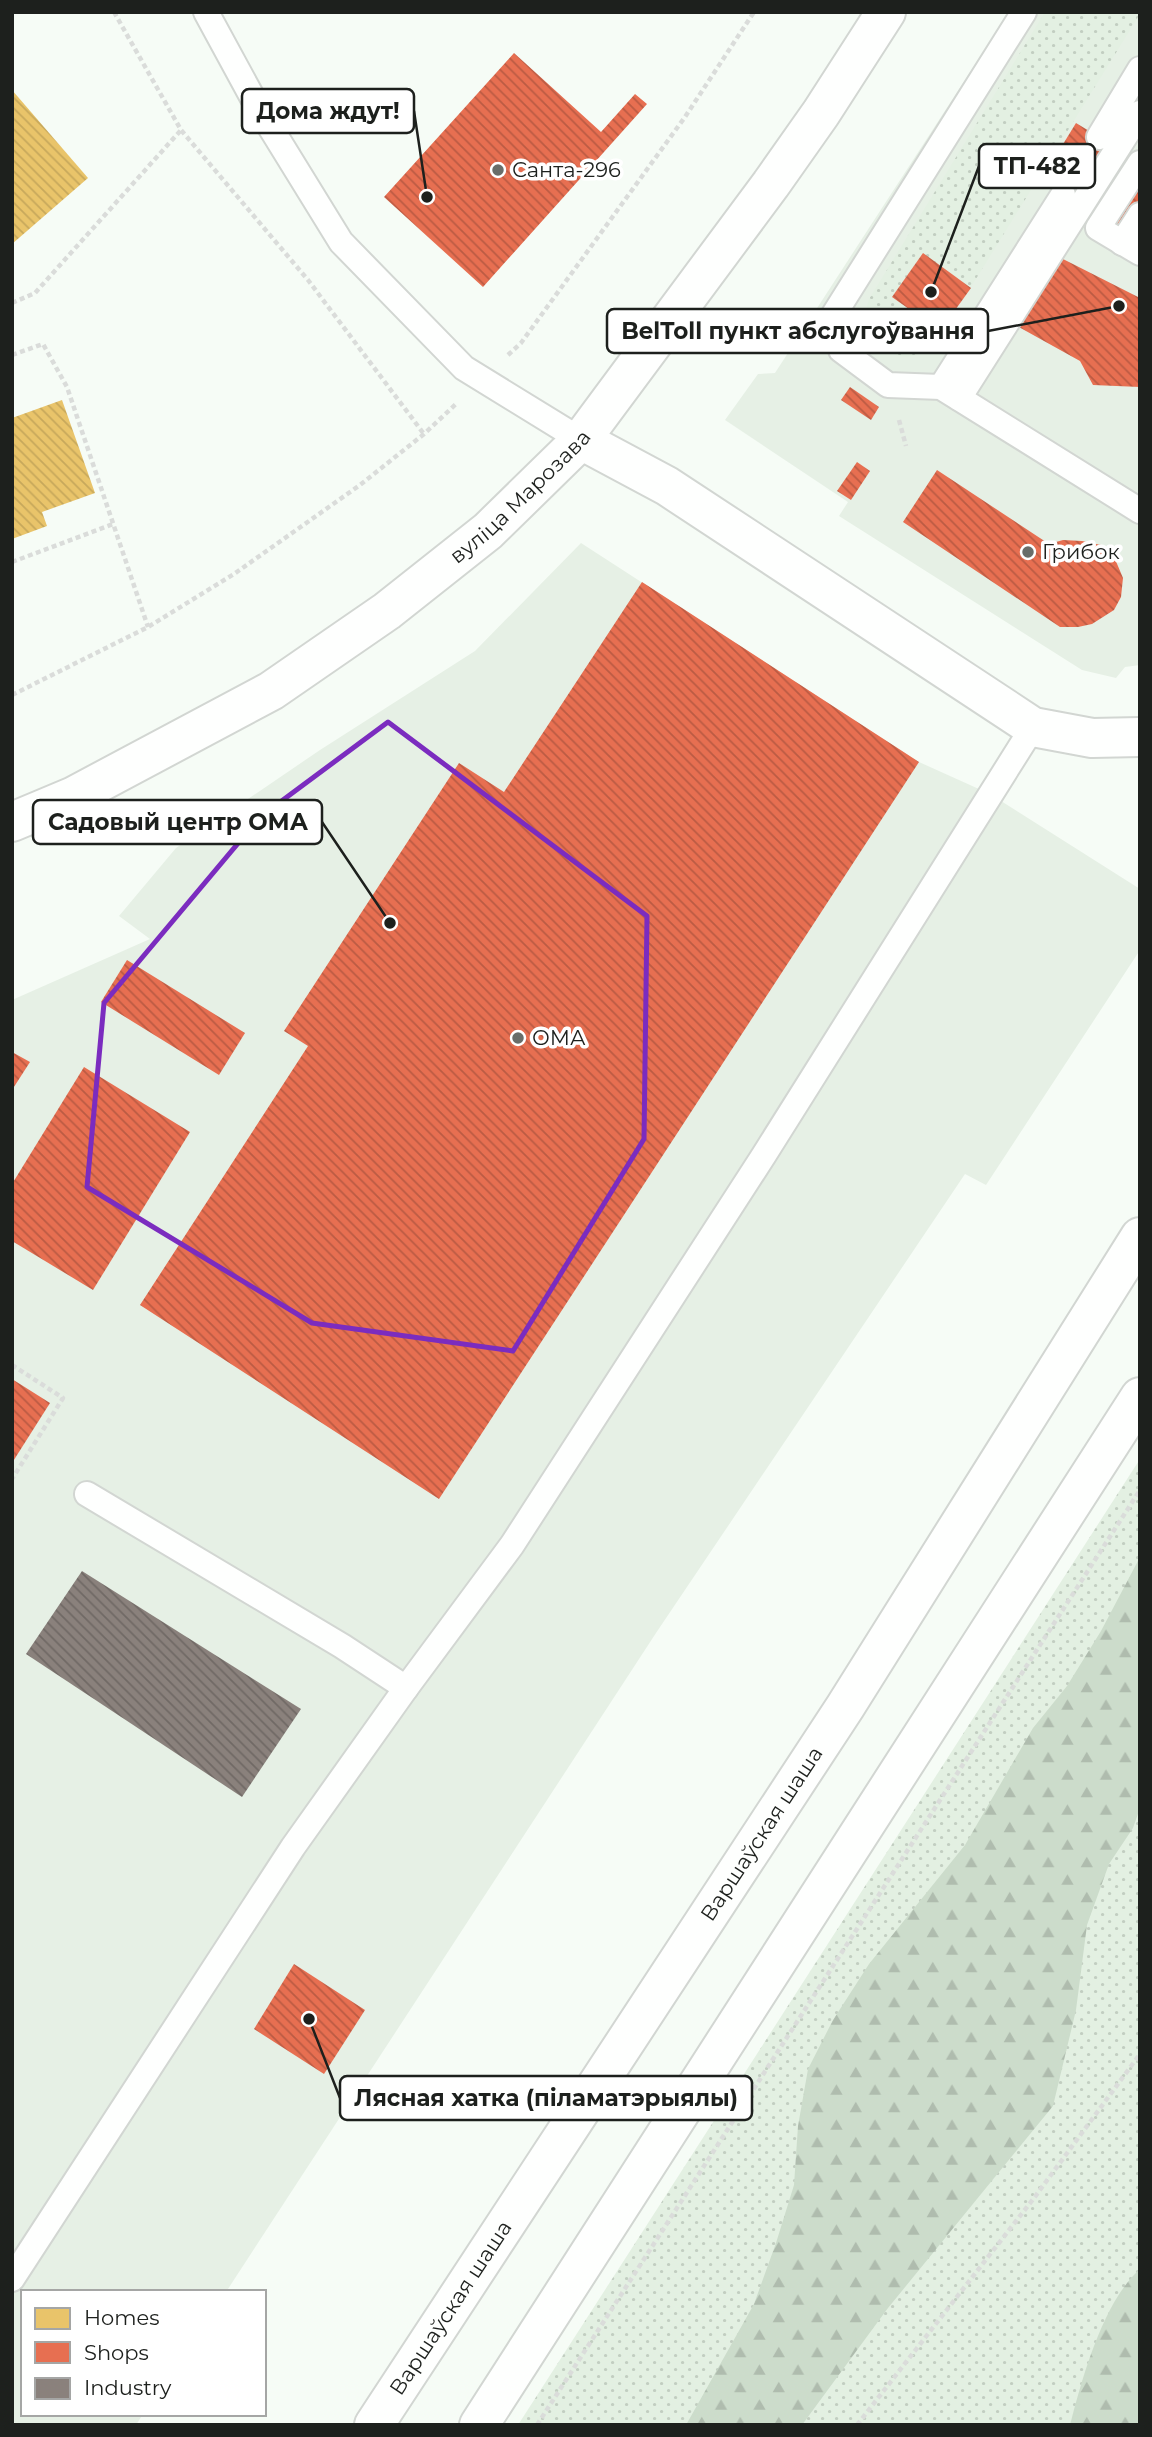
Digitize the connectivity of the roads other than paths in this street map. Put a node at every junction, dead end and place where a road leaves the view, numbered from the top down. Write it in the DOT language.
graph roads {
  1 [pos="206,12"];
  2 [pos="886,12"];
  3 [pos="1024,12"];
  4 [pos="1140,69"];
  5 [pos="1140,113"];
  6 [pos="1099,137"];
  7 [pos="1140,163"];
  8 [pos="1063,195"];
  9 [pos="1140,215"];
  10 [pos="1131,248"];
  11 [pos="950,393"];
  12 [pos="581,440"];
  13 [pos="1140,511"];
  14 [pos="1033,727"];
  15 [pos="1140,737"];
  16 [pos="12,822"];
  17 [pos="1140,1237"];
  18 [pos="1140,1397"];
  19 [pos="86,1494"];
  20 [pos="406,1688"];
  21 [pos="12,2279"];
  22 [pos="374,2425"];
  23 [pos="479,2425"];
  1 -- 12 [label="lane"];
  2 -- 12 [label="main road, вуліца Марозава"];
  3 -- 11 [label="lane"];
  4 -- 6 [label="lane"];
  5 -- 11 [label="lane"];
  7 -- 10 [label="lane"];
  8 -- 11 [label="lane"];
  9 -- 10 [label="lane"];
  11 -- 13 [label="lane"];
  12 -- 14 [label="main road"];
  12 -- 16 [label="main road, вуліца Марозава"];
  14 -- 15 [label="main road"];
  14 -- 20 [label="lane"];
  17 -- 22 [label="main road, Варшаўская шаша"];
  18 -- 23 [label="main road"];
  19 -- 20 [label="lane"];
  20 -- 21 [label="lane"];
}
